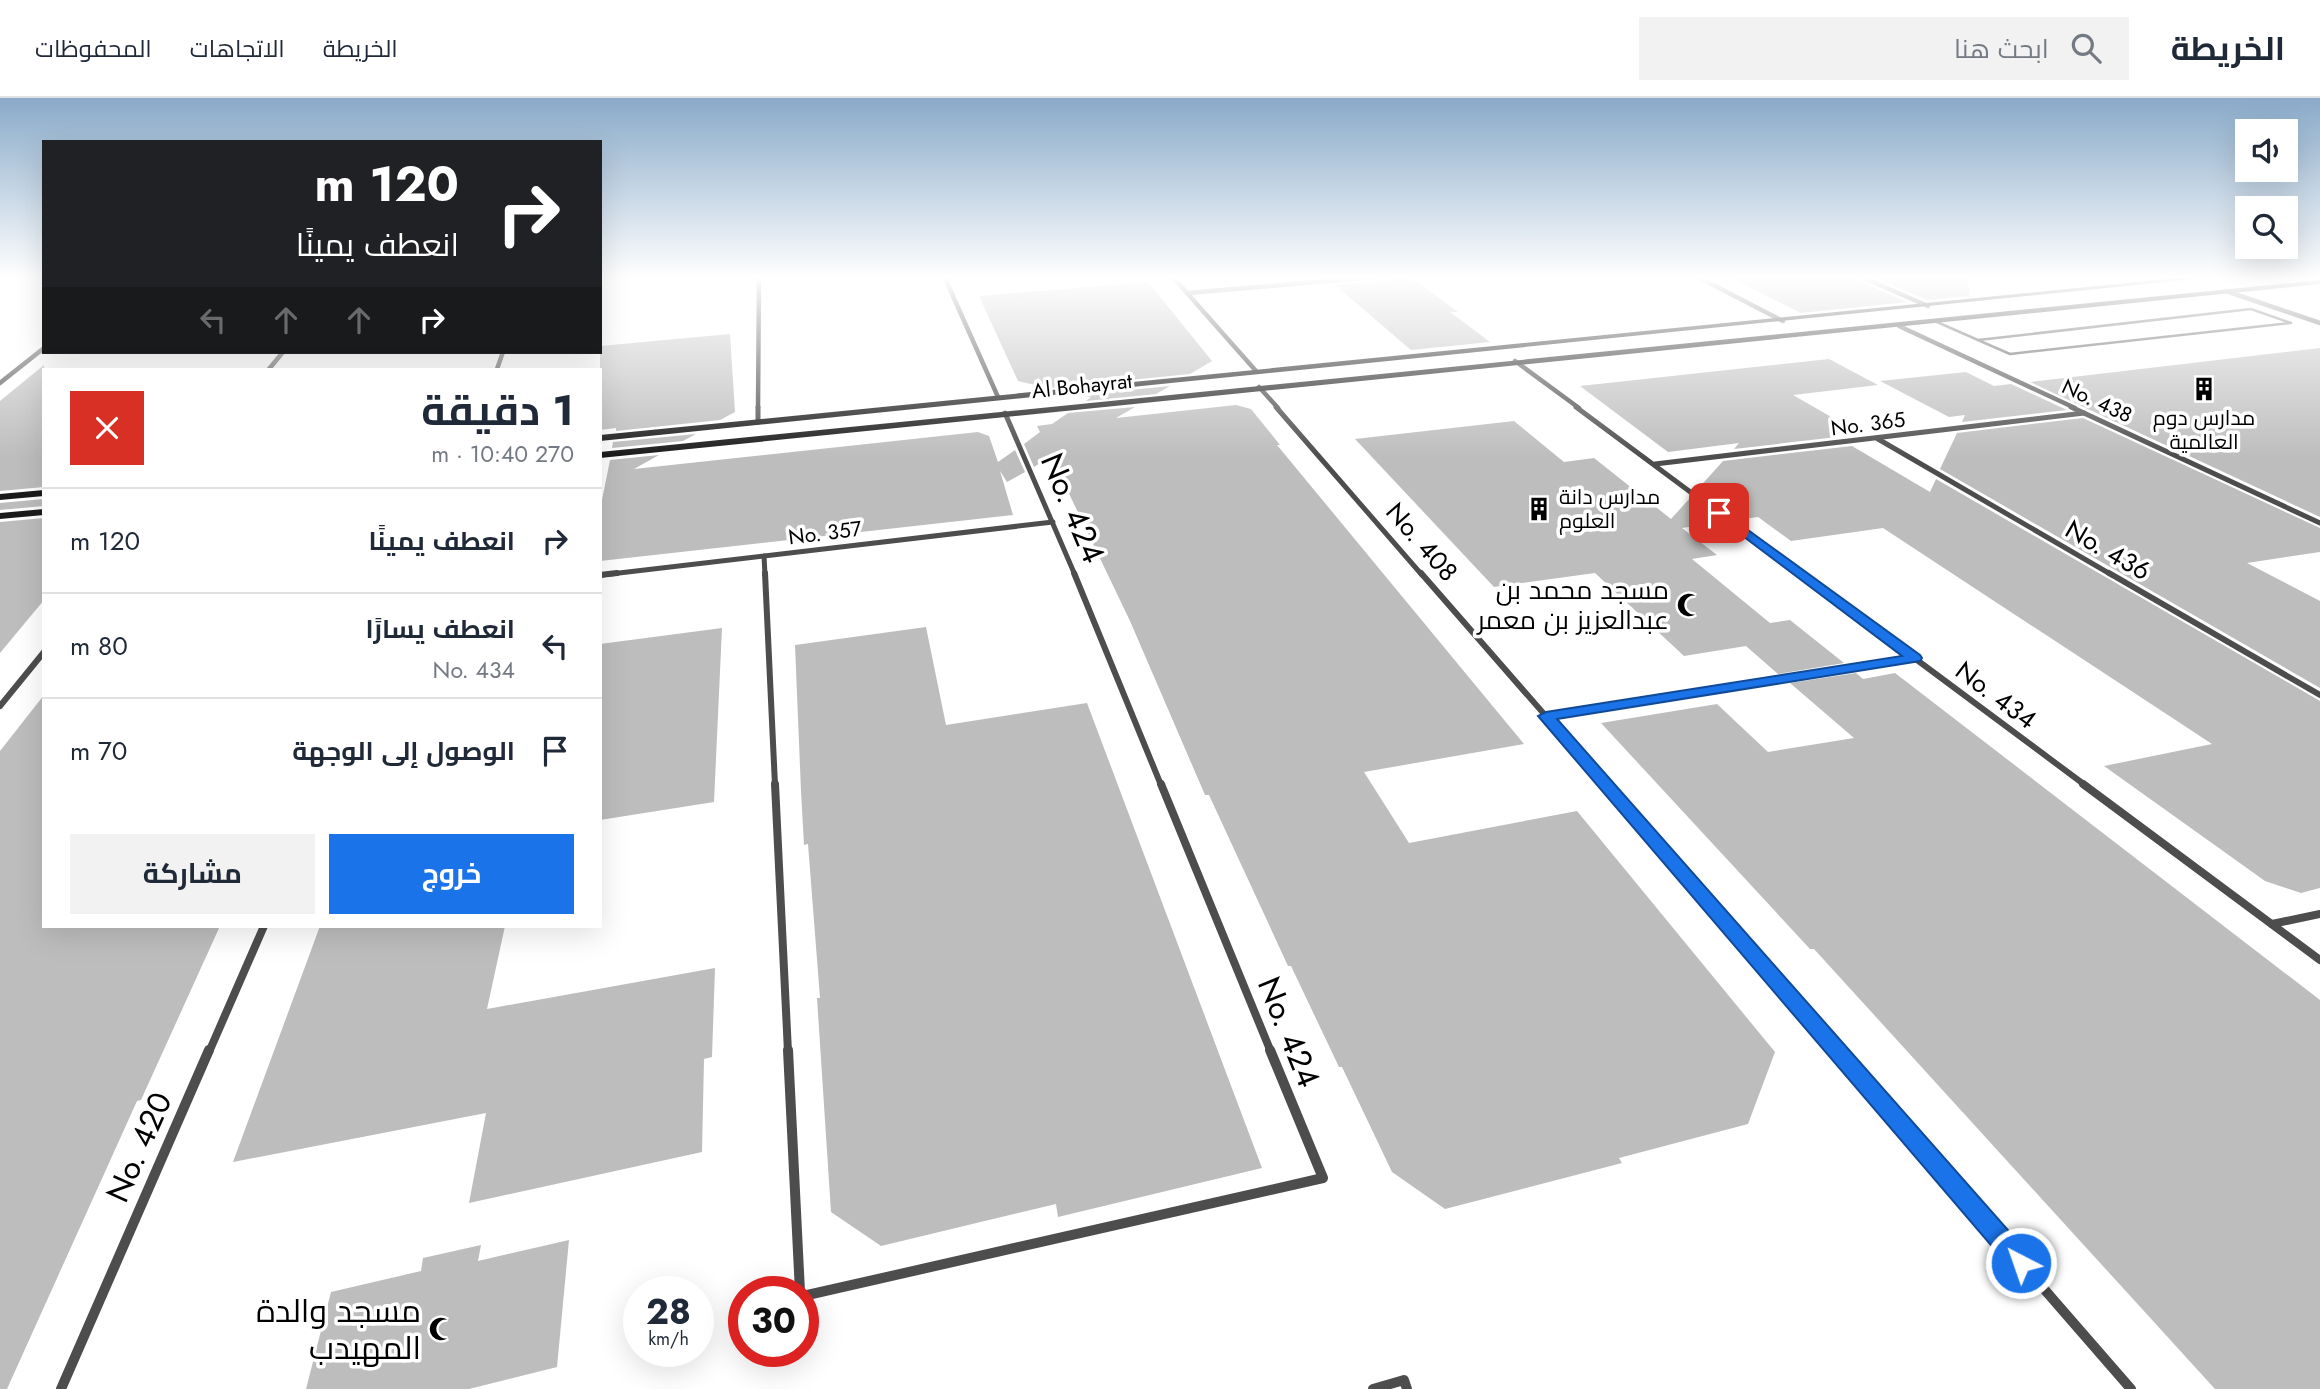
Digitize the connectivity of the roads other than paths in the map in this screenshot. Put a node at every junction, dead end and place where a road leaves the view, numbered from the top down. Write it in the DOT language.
graph roads {
  1 [pos="759,336"];
  2 [pos="971,336"];
  3 [pos="1225,336"];
  4 [pos="1626,336"];
  5 [pos="1788,336"];
  6 [pos="1921,336"];
  7 [pos="1968,336"];
  8 [pos="2009,336"];
  9 [pos="2171,336"];
  10 [pos="1976,340"];
  11 [pos="1505,348"];
  12 [pos="42,350"];
  13 [pos="281,354"];
  14 [pos="1519,361"];
  15 [pos="270,368"];
  16 [pos="1256,372"];
  17 [pos="0,383"];
  18 [pos="1259,387"];
  19 [pos="998,397"];
  20 [pos="2085,413"];
  21 [pos="1005,414"];
  22 [pos="758,422"];
  23 [pos="602,438"];
  24 [pos="1878,439"];
  25 [pos="602,455"];
  26 [pos="1654,464"];
  27 [pos="42,493"];
  28 [pos="0,497"];
  29 [pos="42,512"];
  30 [pos="0,516"];
  31 [pos="1053,522"];
  32 [pos="2320,523"];
  33 [pos="764,556"];
  34 [pos="602,575"];
  35 [pos="42,654"];
  36 [pos="1914,658"];
  37 [pos="2320,695"];
  38 [pos="0,706"];
  39 [pos="1546,716"];
  40 [pos="2320,914"];
  41 [pos="2272,924"];
  42 [pos="263,928"];
  43 [pos="2320,960"];
  44 [pos="799,1276"];
  45 [pos="819,1292"];
  46 [pos="61,1389"];
  47 [pos="1373,1389"];
  48 [pos="1408,1389"];
  49 [pos="2131,1389"];
  1 -- 22 [label="street"];
  2 -- 19 [label="street"];
  3 -- 16 [label="street"];
  4 -- 11 [label="street, Al Bohayrat"];
  5 -- 14 [label="street, Al Bohayrat"];
  6 -- 20 [label="street, No. 438"];
  7 -- 10 [label="lane"];
  8 -- 10 [label="lane"];
  9 -- 10 [label="lane"];
  11 -- 14 [label="street"];
  11 -- 16 [label="street, Al Bohayrat"];
  12 -- 17 [label="street"];
  13 -- 15 [label="street"];
  14 -- 18 [label="street, Al Bohayrat"];
  14 -- 26 [label="street, No. 434"];
  16 -- 19 [label="street, Al Bohayrat"];
  18 -- 21 [label="street, Al Bohayrat"];
  18 -- 39 [label="street, No. 408"];
  19 -- 22 [label="street, Al Bohayrat"];
  20 -- 24 [label="street, No. 365"];
  20 -- 32 [label="street, No. 438"];
  21 -- 25 [label="street, Al Bohayrat"];
  21 -- 31 [label="street, No. 424"];
  22 -- 23 [label="street, Al Bohayrat"];
  24 -- 26 [label="street, No. 365"];
  24 -- 37 [label="street, No. 436"];
  26 -- 36 [label="street, No. 434"];
  27 -- 28 [label="street"];
  29 -- 30 [label="street"];
  31 -- 33 [label="street, No. 357"];
  31 -- 45 [label="street, No. 424"];
  33 -- 34 [label="street, No. 357"];
  33 -- 44 [label="street"];
  35 -- 38 [label="street"];
  36 -- 39 [label="street"];
  36 -- 41 [label="street, No. 434"];
  39 -- 49 [label="street, No. 408"];
  40 -- 41 [label="street"];
  41 -- 43 [label="street, No. 434"];
  42 -- 46 [label="street, No. 420"];
  47 -- 48 [label="street"];
}
